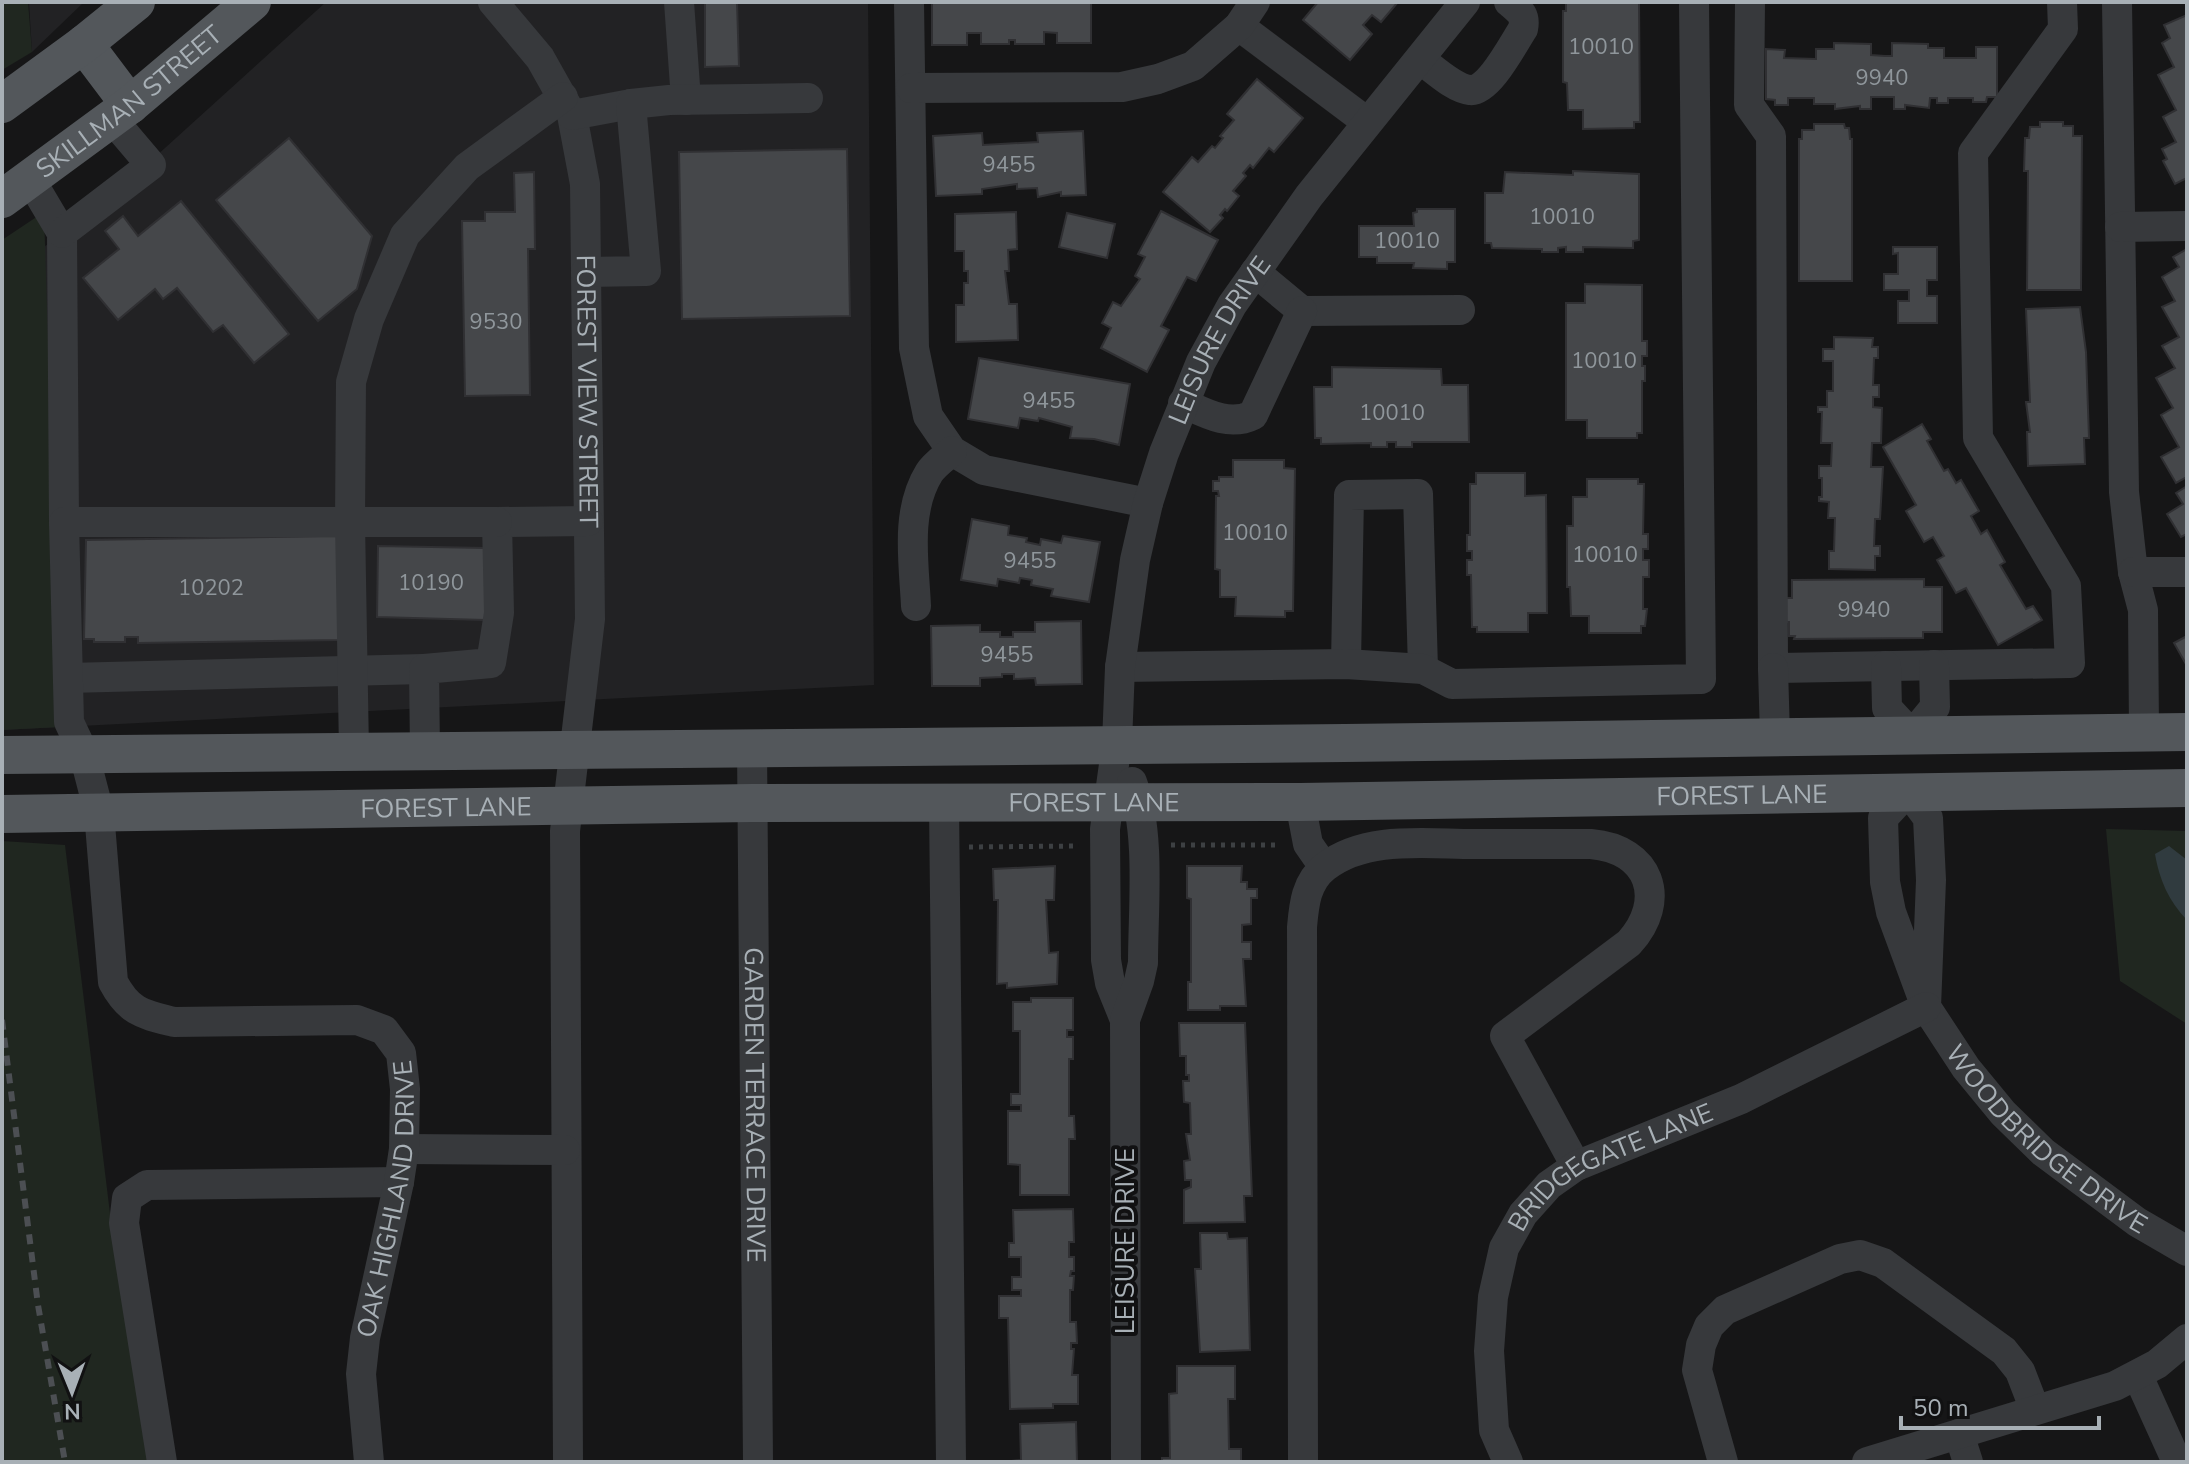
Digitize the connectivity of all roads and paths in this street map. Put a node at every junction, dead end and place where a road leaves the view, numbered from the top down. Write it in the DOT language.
graph roads {
  1 [pos="136,2"];
  2 [pos="252,2"];
  3 [pos="679,2"];
  4 [pos="909,2"];
  5 [pos="1465,2"];
  6 [pos="1509,2"];
  7 [pos="1694,2"];
  8 [pos="1750,2"];
  9 [pos="2062,2"];
  10 [pos="2117,2"];
  11 [pos="497,3"];
  12 [pos="1247,14"];
  13 [pos="84,44"];
  14 [pos="1420,59"];
  15 [pos="911,88"];
  16 [pos="808,98"];
  17 [pos="686,100"];
  18 [pos="3,103"];
  19 [pos="631,104"];
  20 [pos="567,106"];
  21 [pos="121,112"];
  22 [pos="1367,122"];
  23 [pos="16,189"];
  24 [pos="2187,226"];
  25 [pos="2120,227"];
  26 [pos="62,233"];
  27 [pos="586,272"];
  28 [pos="1255,272"];
  29 [pos="1460,310"];
  30 [pos="1302,311"];
  31 [pos="1183,403"];
  32 [pos="952,451"];
  33 [pos="1148,503"];
  34 [pos="588,521"];
  35 [pos="64,522"];
  36 [pos="350,522"];
  37 [pos="497,522"];
  38 [pos="2133,572"];
  39 [pos="2187,572"];
  40 [pos="916,606"];
  41 [pos="1346,664"];
  42 [pos="1934,665"];
  43 [pos="1886,666"];
  44 [pos="1120,667"];
  45 [pos="1773,668"];
  46 [pos="424,669"];
  47 [pos="1423,669"];
  48 [pos="352,670"];
  49 [pos="68,678"];
  50 [pos="2144,731"];
  51 [pos="2187,732"];
  52 [pos="1912,735"];
  53 [pos="1775,736"];
  54 [pos="1117,743"];
  55 [pos="752,747"];
  56 [pos="573,749"];
  57 [pos="354,751"];
  58 [pos="425,751"];
  59 [pos="69,754"];
  60 [pos="2,755"];
  61 [pos="2187,788"];
  62 [pos="1908,791"];
  63 [pos="1123,802"];
  64 [pos="1300,802"];
  65 [pos="752,803"];
  66 [pos="944,803"];
  67 [pos="566,807"];
  68 [pos="99,812"];
  69 [pos="2,814"];
  70 [pos="1087,846"];
  71 [pos="1159,846"];
  72 [pos="944,848"];
  73 [pos="1316,856"];
  74 [pos="1926,1007"];
  75 [pos="404,1149"];
  76 [pos="565,1150"];
  77 [pos="1576,1166"];
  78 [pos="399,1182"];
  79 [pos="2187,1251"];
  80 [pos="2187,1339"];
  81 [pos="2138,1376"];
  82 [pos="2035,1410"];
  83 [pos="1964,1448"];
  84 [pos="162,1462"];
  85 [pos="369,1462"];
  86 [pos="568,1462"];
  87 [pos="758,1462"];
  88 [pos="951,1462"];
  89 [pos="1126,1462"];
  90 [pos="1303,1462"];
  91 [pos="1508,1462"];
  92 [pos="1723,1462"];
  93 [pos="1867,1462"];
  94 [pos="2177,1462"];
  1 -- 13 [label="main road"];
  2 -- 21 [label="main road, SKILLMAN STREET"];
  3 -- 17 [label="street"];
  4 -- 15 [label="street"];
  5 -- 14 [label="street, LEISURE DRIVE"];
  6 -- 14 [label="street"];
  7 -- 47 [label="street"];
  8 -- 45 [label="street"];
  9 -- 42 [label="street"];
  10 -- 25 [label="street"];
  11 -- 20 [label="street, FOREST VIEW STREET"];
  12 -- 15 [label="street"];
  12 -- 22 [label="street"];
  13 -- 18 [label="main road"];
  13 -- 21 [label="main road"];
  14 -- 22 [label="street, LEISURE DRIVE"];
  15 -- 32 [label="street"];
  16 -- 17 [label="street"];
  17 -- 19 [label="street"];
  19 -- 20 [label="street"];
  19 -- 27 [label="street"];
  20 -- 27 [label="street, FOREST VIEW STREET"];
  20 -- 36 [label="street"];
  21 -- 23 [label="main road, SKILLMAN STREET"];
  21 -- 26 [label="street"];
  22 -- 28 [label="street, LEISURE DRIVE"];
  23 -- 26 [label="street"];
  24 -- 25 [label="street"];
  25 -- 38 [label="street"];
  26 -- 35 [label="street, OAK HIGHLAND DRIVE"];
  27 -- 34 [label="street, FOREST VIEW STREET"];
  28 -- 30 [label="street"];
  28 -- 31 [label="street, LEISURE DRIVE"];
  29 -- 30 [label="street"];
  30 -- 31 [label="street"];
  31 -- 33 [label="street, LEISURE DRIVE"];
  32 -- 33 [label="street"];
  32 -- 40 [label="street"];
  33 -- 44 [label="street, LEISURE DRIVE"];
  34 -- 37 [label="street"];
  34 -- 56 [label="street, FOREST VIEW STREET"];
  35 -- 36 [label="street"];
  35 -- 49 [label="street, OAK HIGHLAND DRIVE"];
  36 -- 37 [label="street"];
  36 -- 48 [label="street"];
  37 -- 46 [label="street"];
  38 -- 39 [label="street"];
  38 -- 50 [label="street"];
  41 -- 44 [label="street"];
  41 -- 47 [label="street"];
  41 -- 47 [label="street"];
  42 -- 43 [label="street"];
  42 -- 52 [label="street"];
  43 -- 45 [label="street"];
  43 -- 52 [label="street"];
  44 -- 54 [label="street, LEISURE DRIVE"];
  45 -- 53 [label="street"];
  46 -- 48 [label="street"];
  46 -- 58 [label="street"];
  48 -- 49 [label="street"];
  48 -- 57 [label="street"];
  49 -- 59 [label="street, OAK HIGHLAND DRIVE"];
  50 -- 51 [label="main road"];
  50 -- 52 [label="main road"];
  52 -- 53 [label="main road"];
  52 -- 62 [label="main road"];
  53 -- 54 [label="main road"];
  54 -- 55 [label="main road"];
  54 -- 63 [label="street, LEISURE DRIVE"];
  55 -- 56 [label="main road"];
  55 -- 65 [label="street, GARDEN TERRACE DRIVE"];
  56 -- 58 [label="main road"];
  56 -- 67 [label="street, FOREST VIEW STREET"];
  57 -- 58 [label="main road"];
  57 -- 59 [label="main road"];
  59 -- 60 [label="main road"];
  59 -- 68 [label="street, OAK HIGHLAND DRIVE"];
  61 -- 62 [label="main road, FOREST LANE"];
  62 -- 64 [label="main road, FOREST LANE"];
  62 -- 74 [label="street"];
  62 -- 74 [label="street, WOODBRIDGE DRIVE"];
  63 -- 64 [label="main road, FOREST LANE"];
  63 -- 66 [label="main road, FOREST LANE"];
  63 -- 89 [label="street, LEISURE DRIVE"];
  64 -- 73 [label="street"];
  65 -- 66 [label="main road, FOREST LANE"];
  65 -- 67 [label="main road, FOREST LANE"];
  65 -- 87 [label="street, GARDEN TERRACE DRIVE"];
  66 -- 72 [label="street"];
  67 -- 68 [label="main road, FOREST LANE"];
  67 -- 76 [label="street, FOREST VIEW STREET"];
  68 -- 69 [label="main road, FOREST LANE"];
  68 -- 75 [label="street, OAK HIGHLAND DRIVE"];
  70 -- 72 [label="path"];
  71 -- 73 [label="path"];
  72 -- 88 [label="street"];
  73 -- 77 [label="street"];
  73 -- 90 [label="street"];
  74 -- 77 [label="street, BRIDGEGATE LANE"];
  74 -- 79 [label="street, WOODBRIDGE DRIVE"];
  75 -- 76 [label="street"];
  75 -- 78 [label="street, OAK HIGHLAND DRIVE"];
  76 -- 86 [label="street, FOREST VIEW STREET"];
  77 -- 91 [label="street, BRIDGEGATE LANE"];
  78 -- 84 [label="street"];
  78 -- 85 [label="street, OAK HIGHLAND DRIVE"];
  80 -- 81 [label="street"];
  81 -- 82 [label="street"];
  81 -- 94 [label="street"];
  82 -- 83 [label="street"];
  82 -- 92 [label="street"];
  83 -- 93 [label="street"];
}
